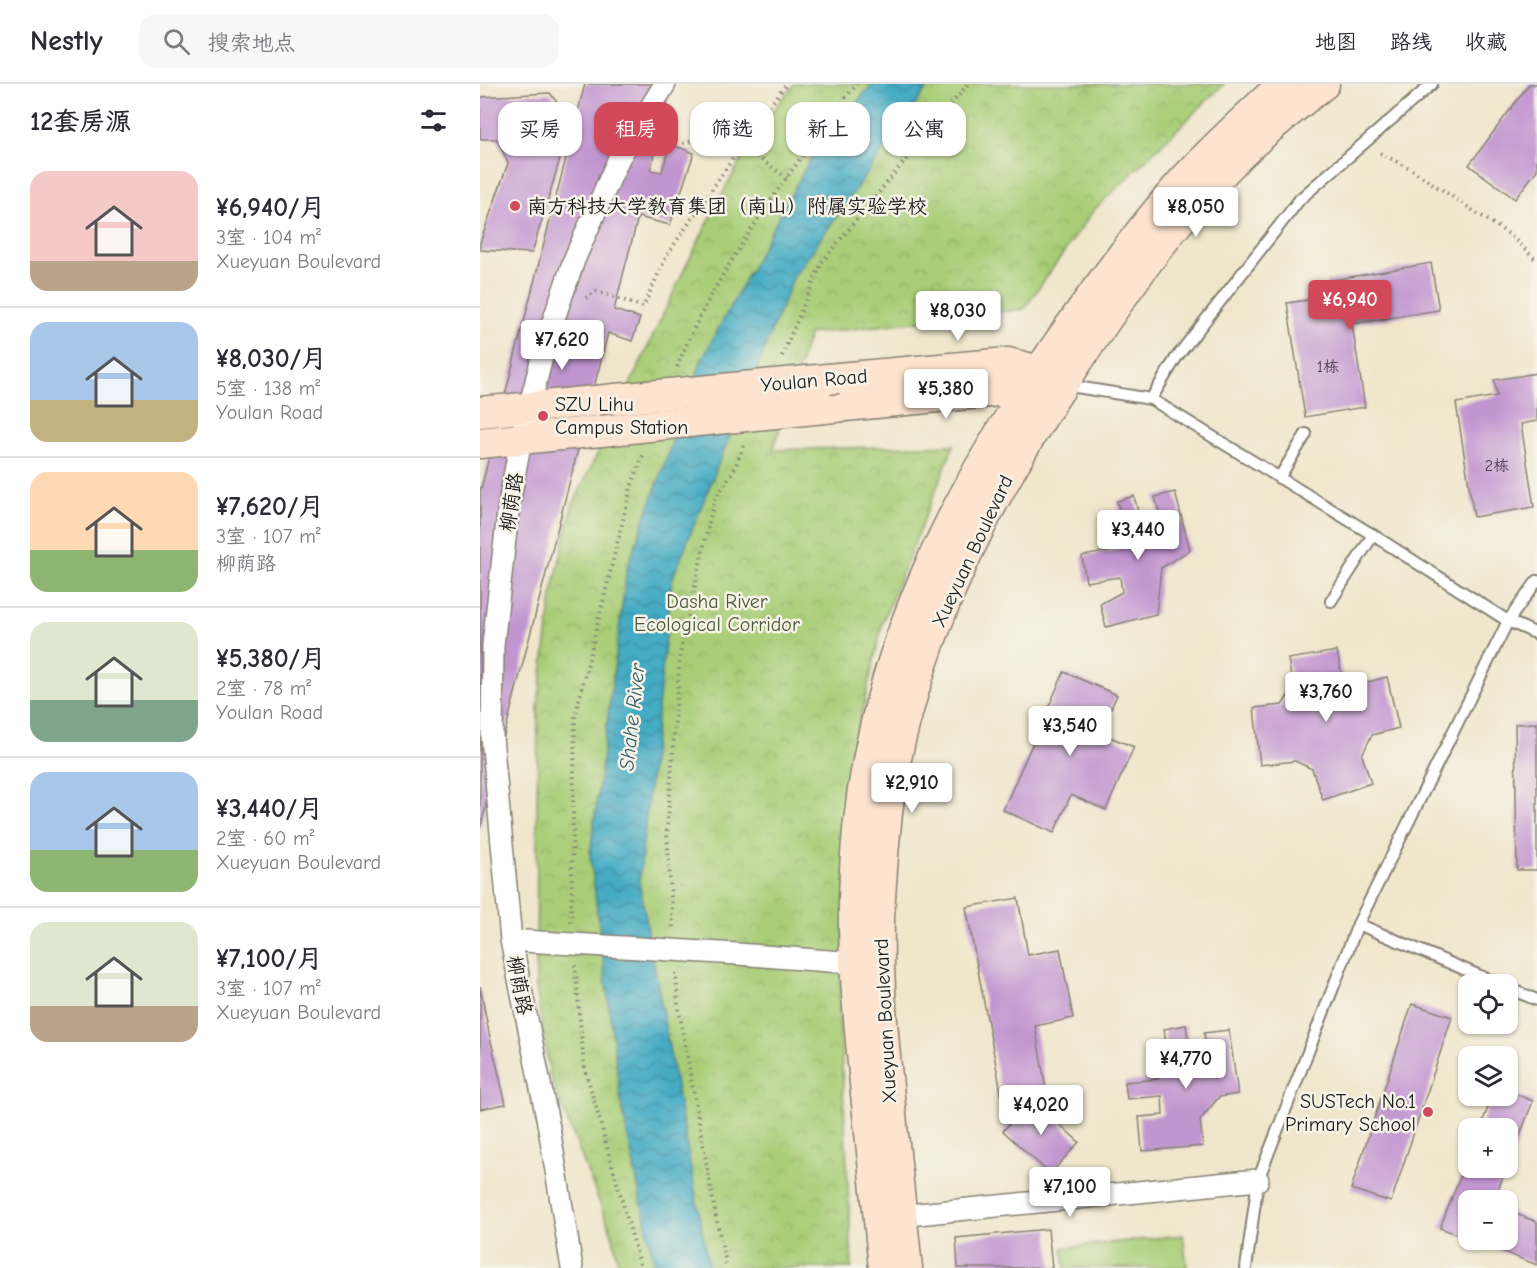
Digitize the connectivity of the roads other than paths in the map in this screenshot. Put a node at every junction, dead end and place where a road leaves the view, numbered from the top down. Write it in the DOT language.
graph roads {
  1 [pos="665,84"];
  2 [pos="1283,84"];
  3 [pos="1324,84"];
  4 [pos="1432,84"];
  5 [pos="1043,382"];
  6 [pos="1151,399"];
  7 [pos="529,408"];
  8 [pos="480,412"];
  9 [pos="1306,434"];
  10 [pos="521,439"];
  11 [pos="480,443"];
  12 [pos="1279,478"];
  13 [pos="1373,535"];
  14 [pos="1537,581"];
  15 [pos="1331,601"];
  16 [pos="1508,621"];
  17 [pos="1537,634"];
  18 [pos="1358,924"];
  19 [pos="518,941"];
  20 [pos="855,963"];
  21 [pos="1476,974"];
  22 [pos="1518,992"];
  23 [pos="1537,1000"];
  24 [pos="1258,1180"];
  25 [pos="890,1216"];
  26 [pos="572,1268"];
  27 [pos="884,1268"];
  28 [pos="907,1268"];
  29 [pos="1246,1268"];
  1 -- 7 [label="street, 柳荫路"];
  2 -- 5 [label="main road, Xueyuan Boulevard"];
  3 -- 5 [label="main road, Xueyuan Boulevard"];
  4 -- 6 [label="lane"];
  5 -- 6 [label="lane"];
  5 -- 7 [label="main road, Youlan Road, bridge"];
  5 -- 10 [label="main road, Youlan Road, bridge"];
  5 -- 20 [label="main road, Xueyuan Boulevard"];
  5 -- 25 [label="main road, Xueyuan Boulevard"];
  6 -- 12 [label="lane"];
  7 -- 8 [label="main road, Youlan Road"];
  7 -- 10 [label="street, 柳荫路"];
  9 -- 12 [label="lane"];
  10 -- 11 [label="main road, Youlan Road"];
  10 -- 19 [label="street, 柳荫路"];
  12 -- 13 [label="lane"];
  13 -- 15 [label="lane"];
  13 -- 16 [label="lane"];
  14 -- 16 [label="lane"];
  16 -- 17 [label="lane"];
  16 -- 18 [label="lane"];
  18 -- 21 [label="lane"];
  18 -- 24 [label="lane"];
  19 -- 20 [label="street, bridge"];
  19 -- 26 [label="street, 柳荫路"];
  20 -- 25 [label="main road, Xueyuan Boulevard"];
  22 -- 23 [label="lane"];
  24 -- 25 [label="street"];
  24 -- 29 [label="lane"];
  25 -- 27 [label="main road, Xueyuan Boulevard"];
  25 -- 28 [label="main road, Xueyuan Boulevard"];
}
